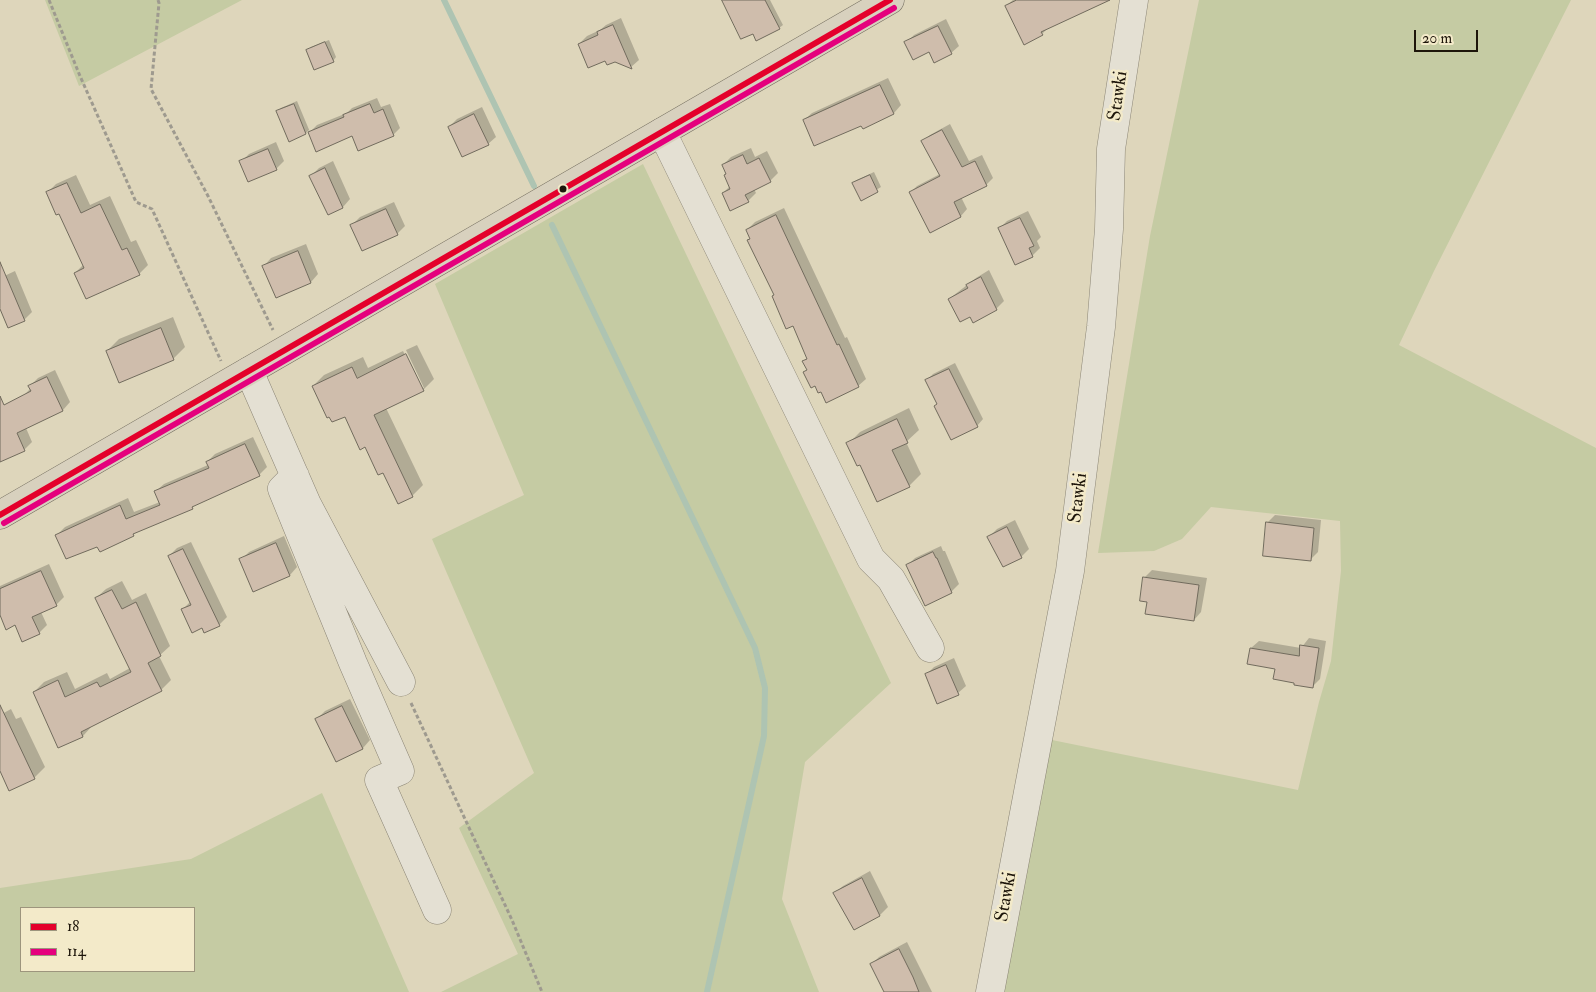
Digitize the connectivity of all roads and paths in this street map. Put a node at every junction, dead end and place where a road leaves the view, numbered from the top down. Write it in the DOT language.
graph roads {
  1 [pos="49,0"];
  2 [pos="158,0"];
  3 [pos="890,0"];
  4 [pos="1134,0"];
  5 [pos="662,132"];
  6 [pos="283,351"];
  7 [pos="240,376"];
  8 [pos="295,476"];
  9 [pos="0,515"];
  10 [pos="930,648"];
  11 [pos="401,682"];
  12 [pos="437,910"];
  13 [pos="542,992"];
  14 [pos="990,992"];
  1 -- 7 [label="path"];
  2 -- 6 [label="path"];
  3 -- 5 [label="main road"];
  4 -- 14 [label="street, Stawki"];
  5 -- 6 [label="main road"];
  5 -- 10 [label="street"];
  6 -- 7 [label="main road"];
  7 -- 8 [label="street"];
  7 -- 9 [label="main road"];
  8 -- 11 [label="street"];
  8 -- 12 [label="street"];
  11 -- 13 [label="path"];
}
